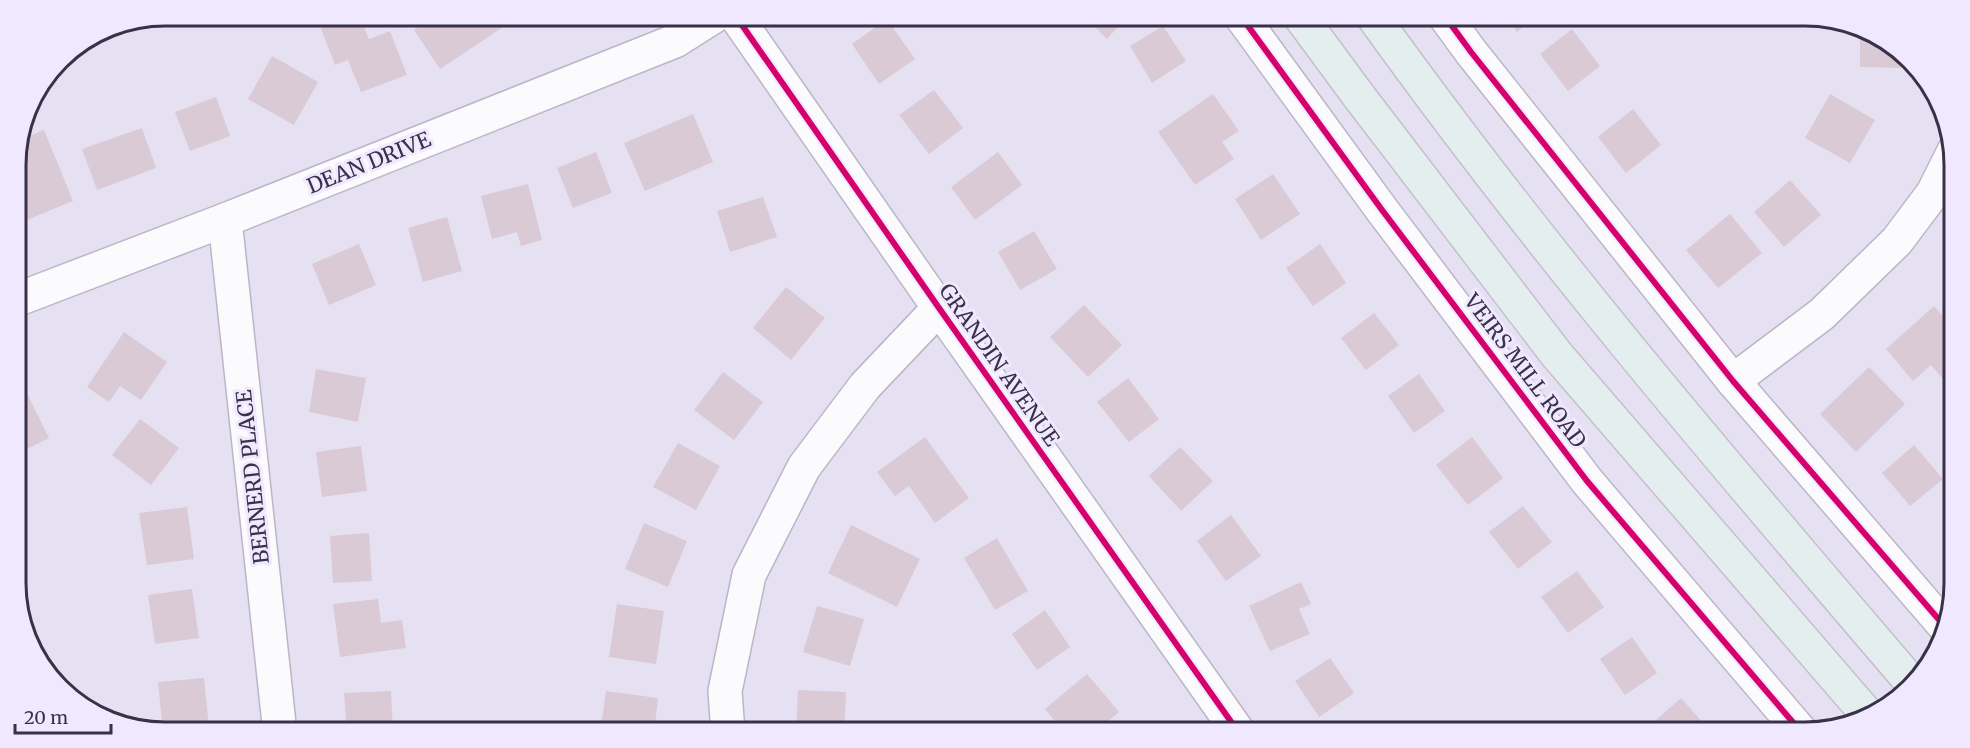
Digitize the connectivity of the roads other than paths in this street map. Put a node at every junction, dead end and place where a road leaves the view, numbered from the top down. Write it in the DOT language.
graph roads {
  1 [pos="699,26"];
  2 [pos="743,26"];
  3 [pos="1248,26"];
  4 [pos="1307,26"];
  5 [pos="1380,26"];
  6 [pos="1452,26"];
  7 [pos="1944,171"];
  8 [pos="225,220"];
  9 [pos="26,296"];
  10 [pos="939,308"];
  11 [pos="1733,381"];
  12 [pos="1939,620"];
  13 [pos="1908,678"];
  14 [pos="1863,710"];
  15 [pos="279,722"];
  16 [pos="727,722"];
  17 [pos="1231,722"];
  18 [pos="1793,722"];
  1 -- 8 [label="street, DEAN DRIVE"];
  2 -- 10 [label="street, GRANDIN AVENUE"];
  3 -- 18 [label="street, VEIRS MILL ROAD"];
  4 -- 14 [label="main road, VEIRS MILL ROAD"];
  5 -- 13 [label="main road"];
  6 -- 11 [label="street"];
  7 -- 11 [label="street"];
  8 -- 9 [label="street, DEAN DRIVE"];
  8 -- 15 [label="street, BERNERD PLACE"];
  10 -- 16 [label="street"];
  10 -- 17 [label="street, GRANDIN AVENUE"];
  11 -- 12 [label="street"];
}
